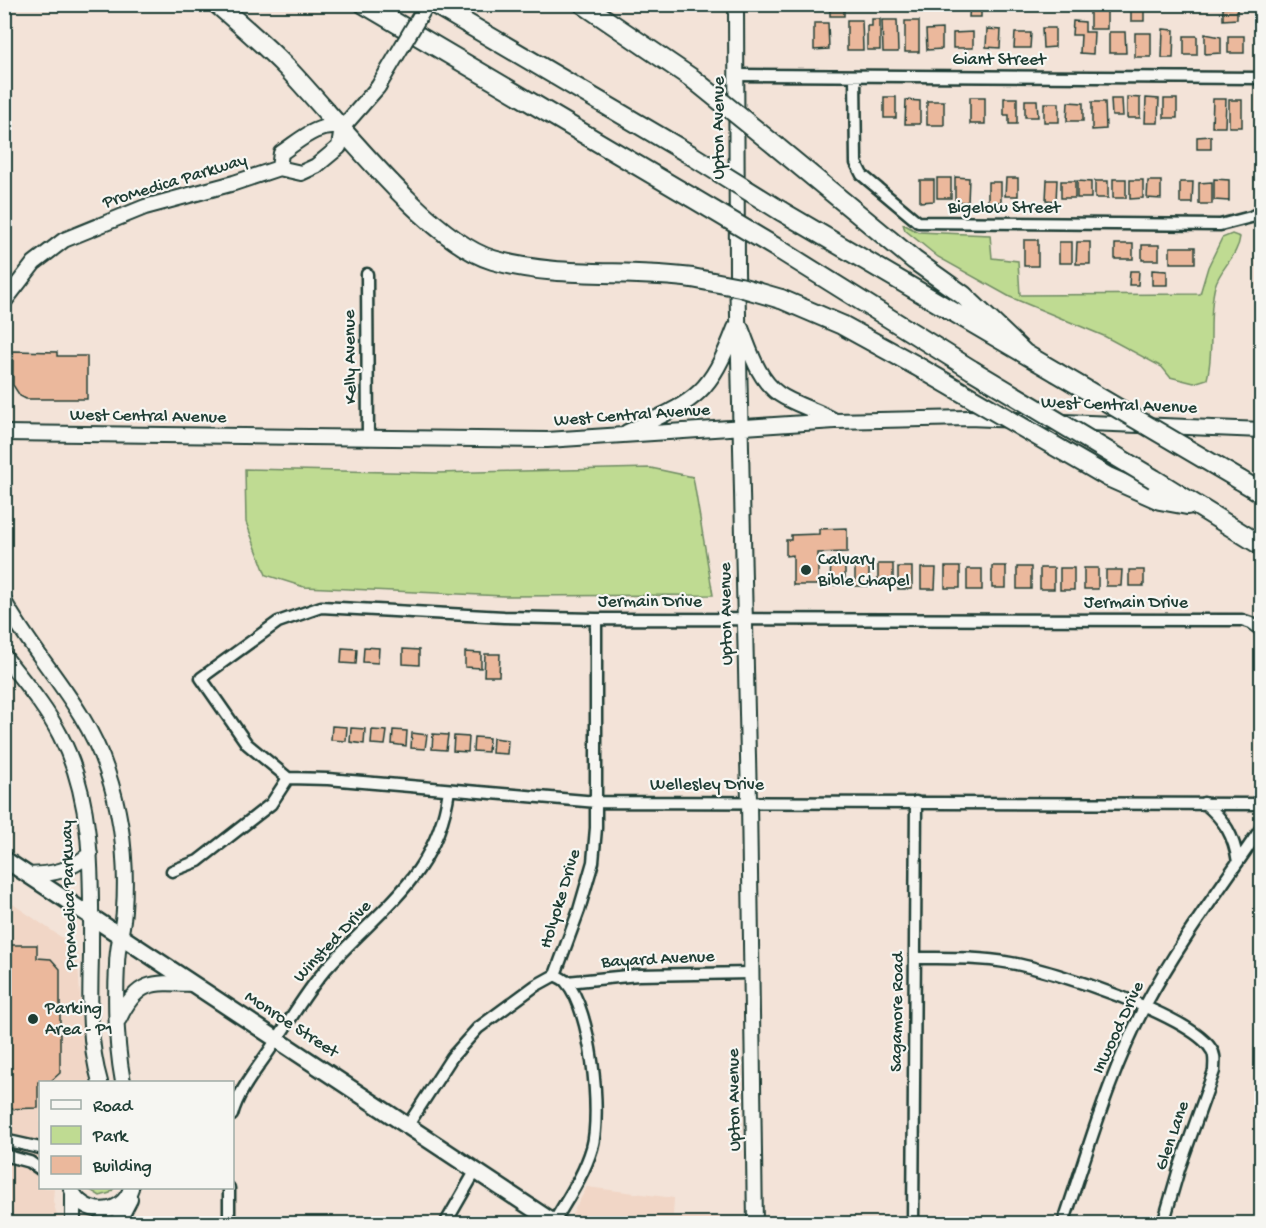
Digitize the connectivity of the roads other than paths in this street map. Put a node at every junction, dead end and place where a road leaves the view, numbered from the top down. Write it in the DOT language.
graph roads {
  1 [pos="217,4"];
  2 [pos="364,4"];
  3 [pos="427,4"];
  4 [pos="434,4"];
  5 [pos="583,4"];
  6 [pos="736,4"];
  7 [pos="736,75"];
  8 [pos="855,76"];
  9 [pos="1262,78"];
  10 [pos="342,128"];
  11 [pos="279,168"];
  12 [pos="1262,211"];
  13 [pos="367,274"];
  14 [pos="4,302"];
  15 [pos="738,320"];
  16 [pos="1025,354"];
  17 [pos="835,421"];
  18 [pos="740,427"];
  19 [pos="1262,430"];
  20 [pos="4,433"];
  21 [pos="621,435"];
  22 [pos="368,439"];
  23 [pos="1262,493"];
  24 [pos="1195,506"];
  25 [pos="1262,546"];
  26 [pos="4,600"];
  27 [pos="746,618"];
  28 [pos="596,619"];
  29 [pos="1262,631"];
  30 [pos="4,656"];
  31 [pos="288,778"];
  32 [pos="449,790"];
  33 [pos="750,801"];
  34 [pos="597,802"];
  35 [pos="916,802"];
  36 [pos="1204,803"];
  37 [pos="1262,804"];
  38 [pos="1262,827"];
  39 [pos="90,854"];
  40 [pos="4,859"];
  41 [pos="1238,862"];
  42 [pos="172,871"];
  43 [pos="29,875"];
  44 [pos="90,915"];
  45 [pos="120,935"];
  46 [pos="915,958"];
  47 [pos="751,973"];
  48 [pos="555,975"];
  49 [pos="567,982"];
  50 [pos="192,984"];
  51 [pos="1143,1008"];
  52 [pos="117,1023"];
  53 [pos="278,1039"];
  54 [pos="99,1081"];
  55 [pos="123,1081"];
  56 [pos="234,1110"];
  57 [pos="408,1125"];
  58 [pos="4,1140"];
  59 [pos="39,1148"];
  60 [pos="4,1155"];
  61 [pos="39,1167"];
  62 [pos="476,1170"];
  63 [pos="71,1189"];
  64 [pos="229,1189"];
  65 [pos="130,1190"];
  66 [pos="555,1223"];
  67 [pos="73,1224"];
  68 [pos="117,1224"];
  69 [pos="229,1224"];
  70 [pos="445,1224"];
  71 [pos="755,1224"];
  72 [pos="913,1224"];
  73 [pos="1063,1224"];
  74 [pos="1163,1224"];
  1 -- 10 [label="highway"];
  2 -- 24 [label="highway, bridge"];
  3 -- 10 [label="main road, ProMedica Parkway, bridge"];
  4 -- 16 [label="highway, bridge"];
  5 -- 16 [label="highway, bridge"];
  6 -- 7 [label="main road, Upton Avenue"];
  7 -- 8 [label="street, Giant Street"];
  7 -- 15 [label="main road, Upton Avenue"];
  8 -- 9 [label="street, Giant Street"];
  8 -- 12 [label="street, Bigelow Street"];
  10 -- 11 [label="main road"];
  10 -- 11 [label="main road, ProMedica Parkway"];
  10 -- 24 [label="highway, bridge"];
  11 -- 14 [label="main road, ProMedica Parkway"];
  13 -- 22 [label="street, Kelly Avenue"];
  15 -- 17 [label="main road"];
  15 -- 18 [label="main road, Upton Avenue"];
  15 -- 21 [label="main road"];
  16 -- 23 [label="highway, bridge"];
  17 -- 18 [label="main road, West Central Avenue"];
  17 -- 19 [label="main road, West Central Avenue"];
  18 -- 21 [label="main road, West Central Avenue"];
  18 -- 27 [label="main road, Upton Avenue"];
  20 -- 22 [label="main road, West Central Avenue"];
  21 -- 22 [label="main road, West Central Avenue"];
  24 -- 25 [label="highway"];
  26 -- 45 [label="main road"];
  27 -- 28 [label="street, Jermain Drive"];
  27 -- 29 [label="street, Jermain Drive"];
  27 -- 33 [label="main road, Upton Avenue"];
  28 -- 31 [label="street, Jermain Drive"];
  28 -- 34 [label="street, Holyoke Drive"];
  30 -- 39 [label="main road, ProMedica Parkway"];
  31 -- 32 [label="street, Wellesley Drive"];
  31 -- 42 [label="street"];
  32 -- 34 [label="street, Wellesley Drive"];
  32 -- 53 [label="street, Winsted Drive"];
  33 -- 34 [label="street, Wellesley Drive"];
  33 -- 35 [label="street, Wellesley Drive"];
  33 -- 47 [label="main road, Upton Avenue"];
  34 -- 48 [label="street, Holyoke Drive"];
  35 -- 36 [label="street, Wellesley Drive"];
  35 -- 46 [label="street, Sagamore Road"];
  36 -- 37 [label="street, Wellesley Drive"];
  36 -- 41 [label="street"];
  38 -- 41 [label="street, Inwood Drive"];
  39 -- 43 [label="main road"];
  39 -- 44 [label="main road, ProMedica Parkway"];
  40 -- 43 [label="main road, Monroe Street"];
  41 -- 51 [label="street, Inwood Drive"];
  43 -- 44 [label="main road, Monroe Street"];
  44 -- 45 [label="main road, Monroe Street"];
  44 -- 54 [label="main road, ProMedica Parkway"];
  45 -- 50 [label="main road, Monroe Street"];
  45 -- 52 [label="main road"];
  46 -- 51 [label="street"];
  46 -- 72 [label="street, Sagamore Road"];
  47 -- 49 [label="street, Bayard Avenue"];
  47 -- 71 [label="main road, Upton Avenue"];
  48 -- 49 [label="street"];
  48 -- 57 [label="street, Holyoke Drive"];
  49 -- 66 [label="street"];
  50 -- 52 [label="main road"];
  50 -- 53 [label="main road, Monroe Street"];
  51 -- 73 [label="street, Inwood Drive"];
  51 -- 74 [label="street, Glen Lane"];
  52 -- 55 [label="main road"];
  53 -- 56 [label="street, Winsted Drive"];
  53 -- 57 [label="main road, Monroe Street"];
  57 -- 62 [label="main road, Monroe Street"];
  58 -- 59 [label="street"];
  60 -- 61 [label="street"];
  62 -- 66 [label="main road, Monroe Street"];
  62 -- 70 [label="street"];
  63 -- 65 [label="main road"];
  63 -- 67 [label="main road"];
  64 -- 69 [label="street"];
  65 -- 68 [label="main road"];
}
